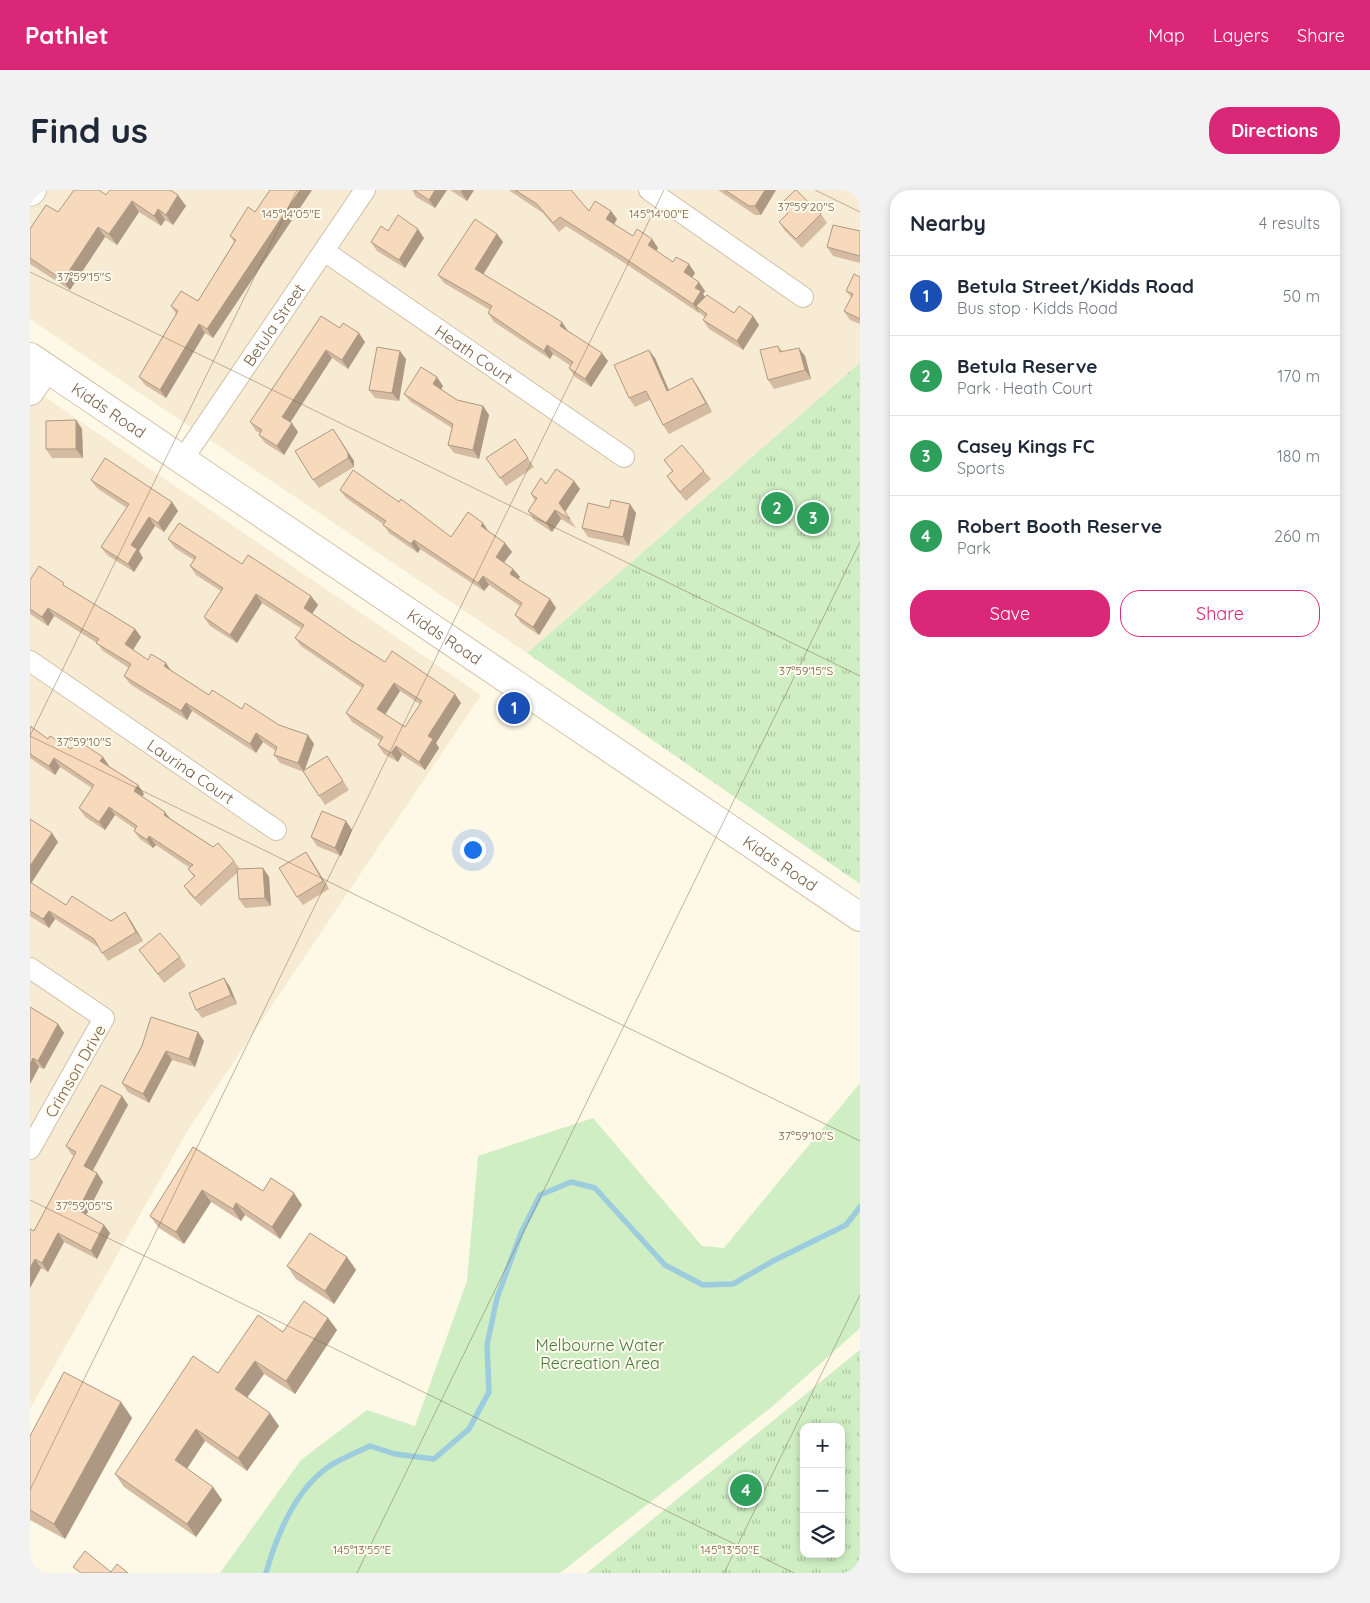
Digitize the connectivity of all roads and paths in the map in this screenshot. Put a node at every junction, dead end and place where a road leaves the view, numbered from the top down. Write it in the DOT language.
graph roads {
  1 [pos="365,190"];
  2 [pos="649,190"];
  3 [pos="324,251"];
  4 [pos="803,297"];
  5 [pos="38,362"];
  6 [pos="30,391"];
  7 [pos="624,457"];
  8 [pos="183,459"];
  9 [pos="30,661"];
  10 [pos="276,830"];
  11 [pos="860,917"];
  12 [pos="30,968"];
  13 [pos="30,1149"];
  1 -- 3 [label="street, Betula Street"];
  2 -- 4 [label="street"];
  3 -- 7 [label="street, Heath Court"];
  3 -- 8 [label="street, Betula Street"];
  5 -- 6 [label="main road"];
  5 -- 8 [label="main road, Kidds Road"];
  8 -- 11 [label="main road, Kidds Road"];
  9 -- 10 [label="street, Laurina Court"];
  12 -- 13 [label="street, Crimson Drive"];
}
